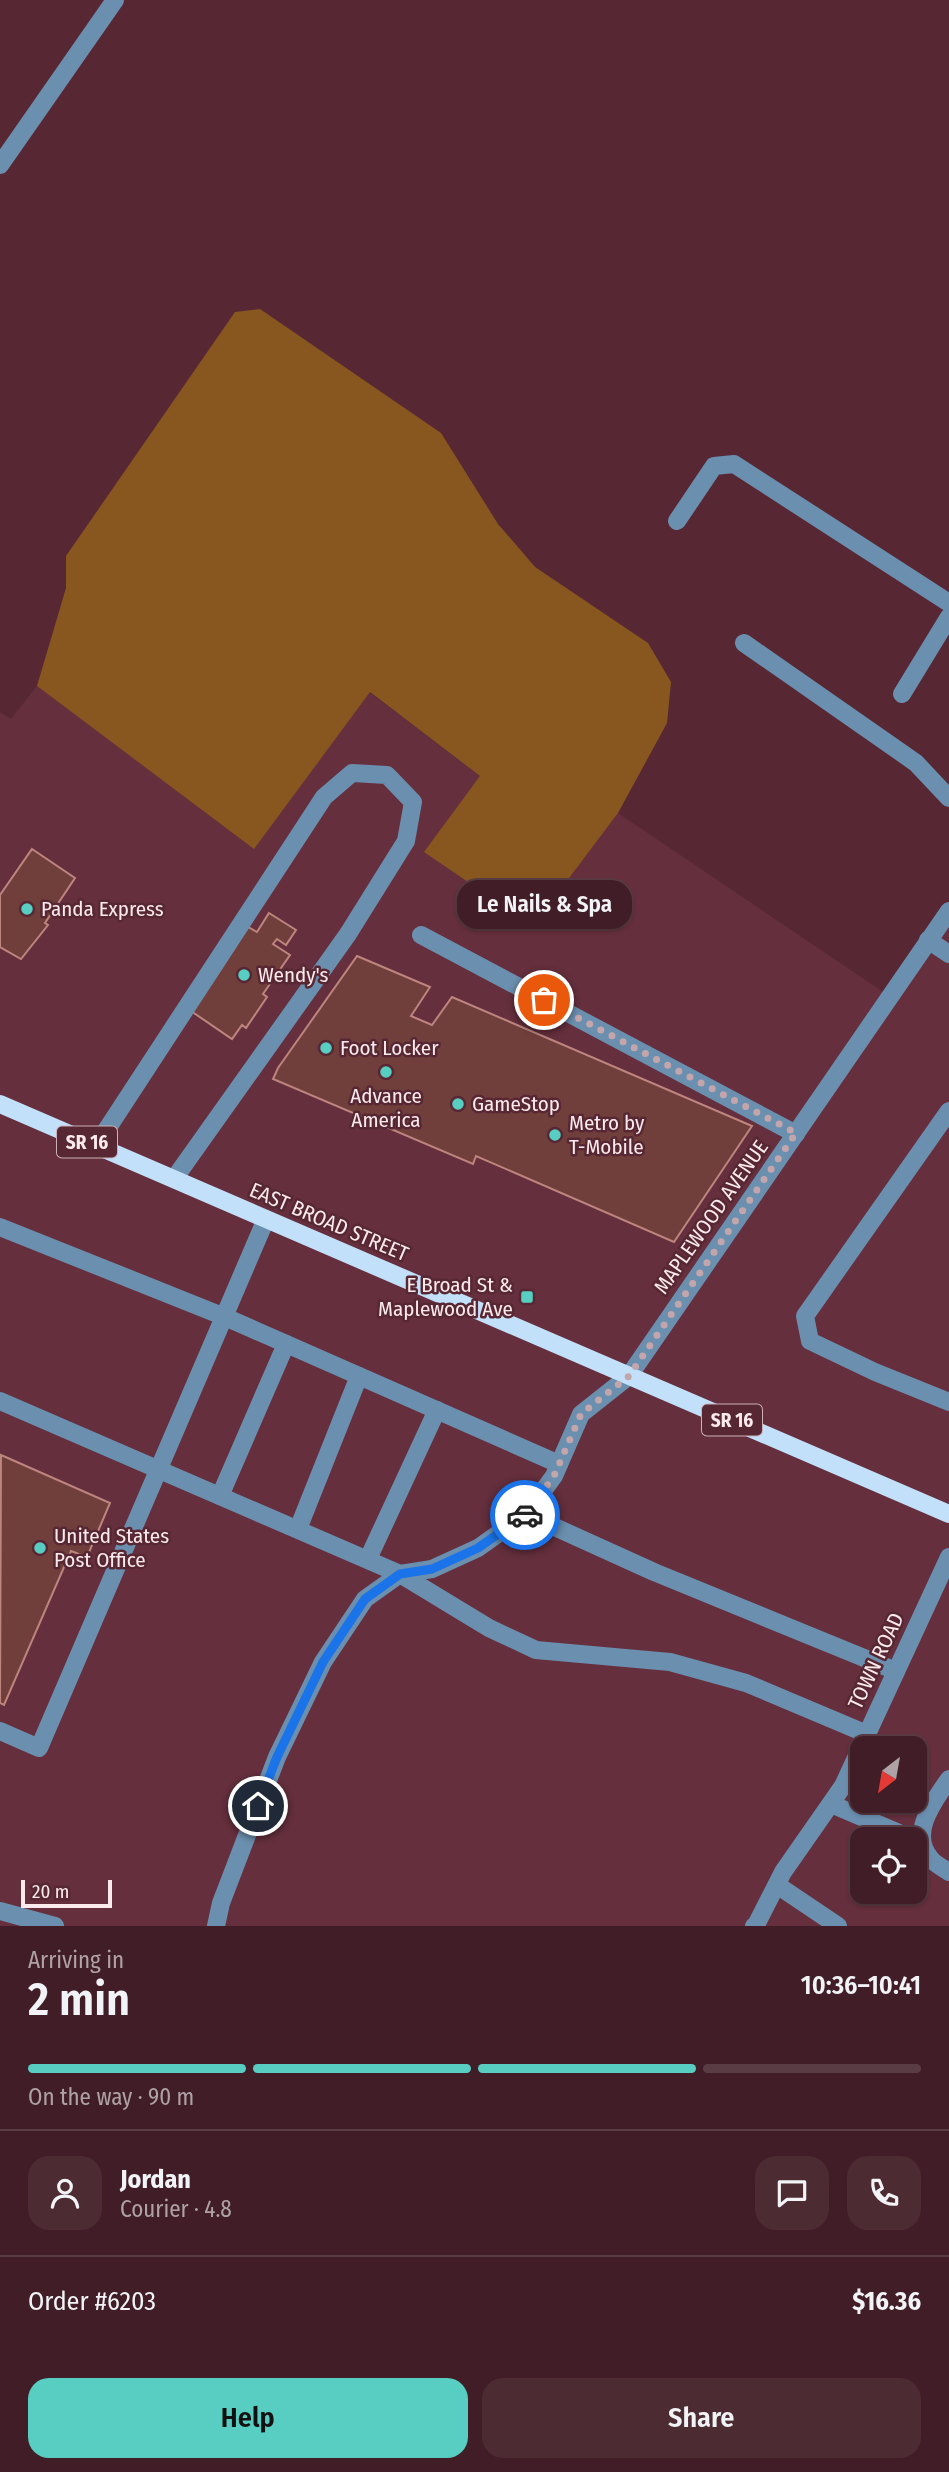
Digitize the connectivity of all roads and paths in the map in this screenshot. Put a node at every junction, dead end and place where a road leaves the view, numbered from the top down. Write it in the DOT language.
graph roads {
  1 [pos="115,0"];
  2 [pos="0,165"];
  3 [pos="677,521"];
  4 [pos="949,603"];
  5 [pos="949,617"];
  6 [pos="744,643"];
  7 [pos="902,694"];
  8 [pos="949,798"];
  9 [pos="949,911"];
  10 [pos="421,935"];
  11 [pos="928,940"];
  12 [pos="949,954"];
  13 [pos="0,1104"];
  14 [pos="949,1111"];
  15 [pos="796,1133"];
  16 [pos="96,1146"];
  17 [pos="174,1179"];
  18 [pos="265,1219"];
  19 [pos="0,1227"];
  20 [pos="225,1317"];
  21 [pos="286,1344"];
  22 [pos="359,1376"];
  23 [pos="629,1376"];
  24 [pos="0,1401"];
  25 [pos="949,1402"];
  26 [pos="437,1410"];
  27 [pos="559,1464"];
  28 [pos="159,1471"];
  29 [pos="220,1496"];
  30 [pos="526,1514"];
  31 [pos="949,1514"];
  32 [pos="298,1529"];
  33 [pos="949,1556"];
  34 [pos="368,1559"];
  35 [pos="400,1574"];
  36 [pos="897,1671"];
  37 [pos="0,1731"];
  38 [pos="867,1734"];
  39 [pos="949,1779"];
  40 [pos="831,1804"];
  41 [pos="884,1827"];
  42 [pos="922,1827"];
  43 [pos="927,1854"];
  44 [pos="949,1872"];
  45 [pos="777,1885"];
  46 [pos="0,1911"];
  47 [pos="55,1926"];
  48 [pos="216,1926"];
  49 [pos="754,1926"];
  50 [pos="838,1926"];
  1 -- 2 [label="street"];
  3 -- 4 [label="street"];
  5 -- 7 [label="street"];
  6 -- 8 [label="street"];
  9 -- 11 [label="street, MAPLEWOOD AVENUE"];
  10 -- 15 [label="street"];
  11 -- 12 [label="street"];
  11 -- 15 [label="street, MAPLEWOOD AVENUE"];
  13 -- 16 [label="main road, EAST BROAD STREET / SR 16"];
  14 -- 25 [label="street"];
  15 -- 23 [label="street, MAPLEWOOD AVENUE"];
  16 -- 17 [label="main road, EAST BROAD STREET / SR 16"];
  16 -- 17 [label="street"];
  17 -- 18 [label="main road, EAST BROAD STREET / SR 16"];
  18 -- 20 [label="street"];
  18 -- 23 [label="main road, EAST BROAD STREET / SR 16"];
  19 -- 20 [label="street"];
  20 -- 21 [label="street"];
  20 -- 28 [label="street"];
  21 -- 22 [label="street"];
  21 -- 29 [label="street"];
  22 -- 26 [label="street"];
  22 -- 32 [label="street"];
  23 -- 27 [label="street, MAPLEWOOD AVENUE"];
  23 -- 31 [label="main road, EAST BROAD STREET / SR 16"];
  24 -- 28 [label="street"];
  26 -- 27 [label="street"];
  26 -- 34 [label="street"];
  27 -- 30 [label="street, MAPLEWOOD AVENUE"];
  28 -- 29 [label="street"];
  28 -- 37 [label="street"];
  29 -- 32 [label="street"];
  30 -- 35 [label="street, MAPLEWOOD AVENUE"];
  30 -- 36 [label="street"];
  32 -- 34 [label="street"];
  33 -- 36 [label="street, TOWN ROAD"];
  34 -- 35 [label="street"];
  35 -- 38 [label="street"];
  35 -- 48 [label="street"];
  36 -- 38 [label="street, TOWN ROAD"];
  38 -- 40 [label="street, TOWN ROAD"];
  39 -- 42 [label="street"];
  40 -- 41 [label="street"];
  40 -- 45 [label="street, TOWN ROAD"];
  43 -- 44 [label="street"];
  45 -- 49 [label="street, TOWN ROAD"];
  45 -- 50 [label="street"];
  46 -- 47 [label="street"];
}
